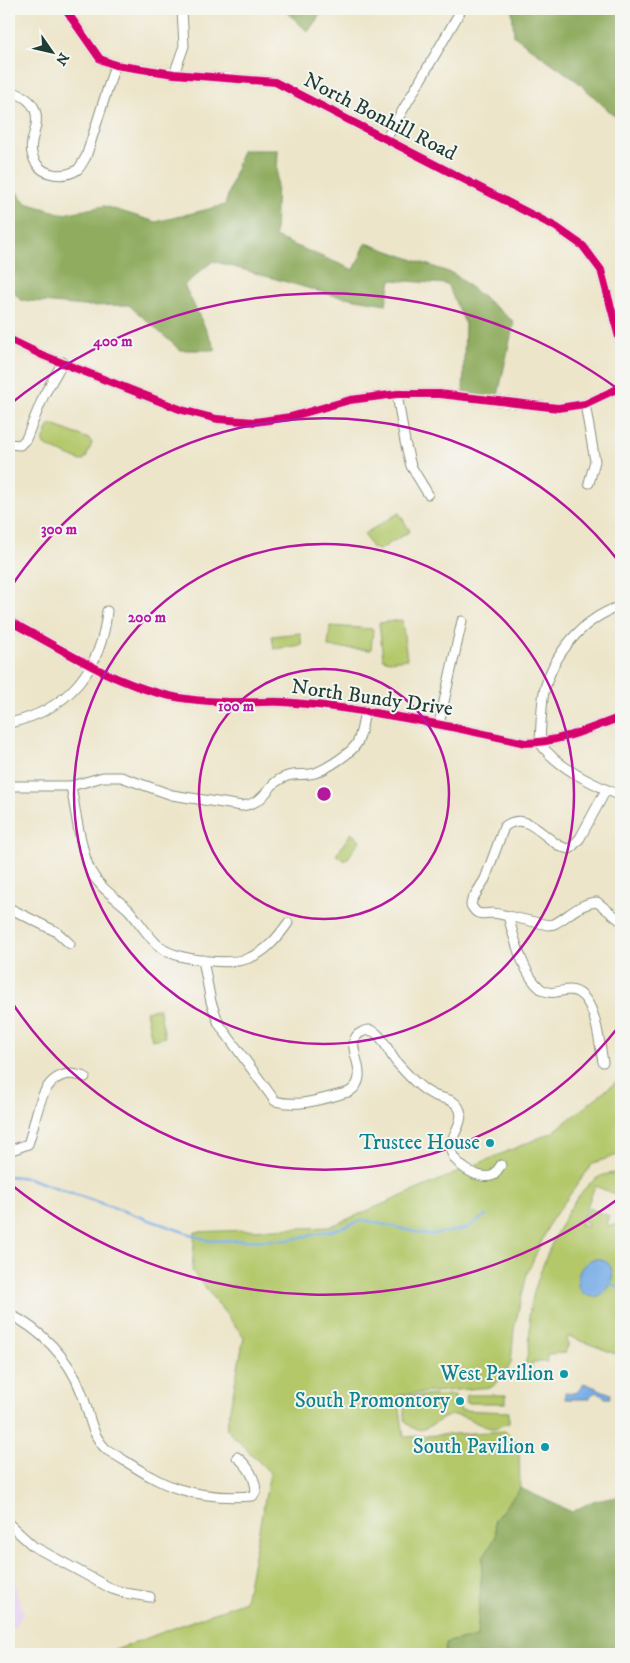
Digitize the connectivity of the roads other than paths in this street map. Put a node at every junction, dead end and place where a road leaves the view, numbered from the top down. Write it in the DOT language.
graph roads {
  1 [pos="65,9"];
  2 [pos="182,9"];
  3 [pos="458,9"];
  4 [pos="115,65"];
  5 [pos="174,74"];
  6 [pos="9,90"];
  7 [pos="386,139"];
  8 [pos="9,338"];
  9 [pos="621,345"];
  10 [pos="63,362"];
  11 [pos="621,387"];
  12 [pos="397,394"];
  13 [pos="585,404"];
  14 [pos="9,444"];
  15 [pos="588,483"];
  16 [pos="428,494"];
  17 [pos="621,606"];
  18 [pos="107,611"];
  19 [pos="9,621"];
  20 [pos="462,621"];
  21 [pos="90,665"];
  22 [pos="365,711"];
  23 [pos="621,717"];
  24 [pos="9,724"];
  25 [pos="439,724"];
  26 [pos="540,743"];
  27 [pos="9,786"];
  28 [pos="71,786"];
  29 [pos="606,790"];
  30 [pos="621,796"];
  31 [pos="9,908"];
  32 [pos="508,916"];
  33 [pos="621,922"];
  34 [pos="288,923"];
  35 [pos="70,944"];
  36 [pos="203,960"];
  37 [pos="603,1062"];
  38 [pos="85,1077"];
  39 [pos="9,1151"];
  40 [pos="501,1164"];
  41 [pos="9,1314"];
  42 [pos="237,1457"];
  43 [pos="9,1524"];
  44 [pos="150,1597"];
  1 -- 4 [label="street, North Bonhill Road"];
  2 -- 5 [label="street"];
  3 -- 7 [label="street"];
  4 -- 5 [label="street, North Bonhill Road"];
  4 -- 6 [label="street"];
  5 -- 7 [label="street, North Bonhill Road"];
  7 -- 9 [label="street, North Bonhill Road"];
  8 -- 10 [label="street"];
  10 -- 12 [label="street"];
  10 -- 14 [label="street"];
  11 -- 13 [label="street"];
  12 -- 13 [label="street"];
  12 -- 16 [label="street"];
  13 -- 15 [label="street"];
  17 -- 26 [label="street"];
  18 -- 21 [label="street"];
  19 -- 21 [label="street, North Bundy Drive"];
  20 -- 25 [label="street"];
  21 -- 22 [label="street, North Bundy Drive"];
  21 -- 24 [label="street"];
  22 -- 25 [label="street, North Bundy Drive"];
  22 -- 28 [label="street"];
  23 -- 26 [label="street, North Bundy Drive"];
  25 -- 26 [label="street, North Bundy Drive"];
  26 -- 29 [label="street"];
  27 -- 28 [label="street"];
  28 -- 36 [label="street"];
  29 -- 30 [label="street"];
  29 -- 32 [label="street"];
  31 -- 35 [label="street"];
  32 -- 33 [label="street"];
  32 -- 37 [label="street"];
  34 -- 36 [label="street"];
  36 -- 40 [label="street"];
  38 -- 39 [label="street"];
  41 -- 42 [label="street"];
  43 -- 44 [label="street"];
}
